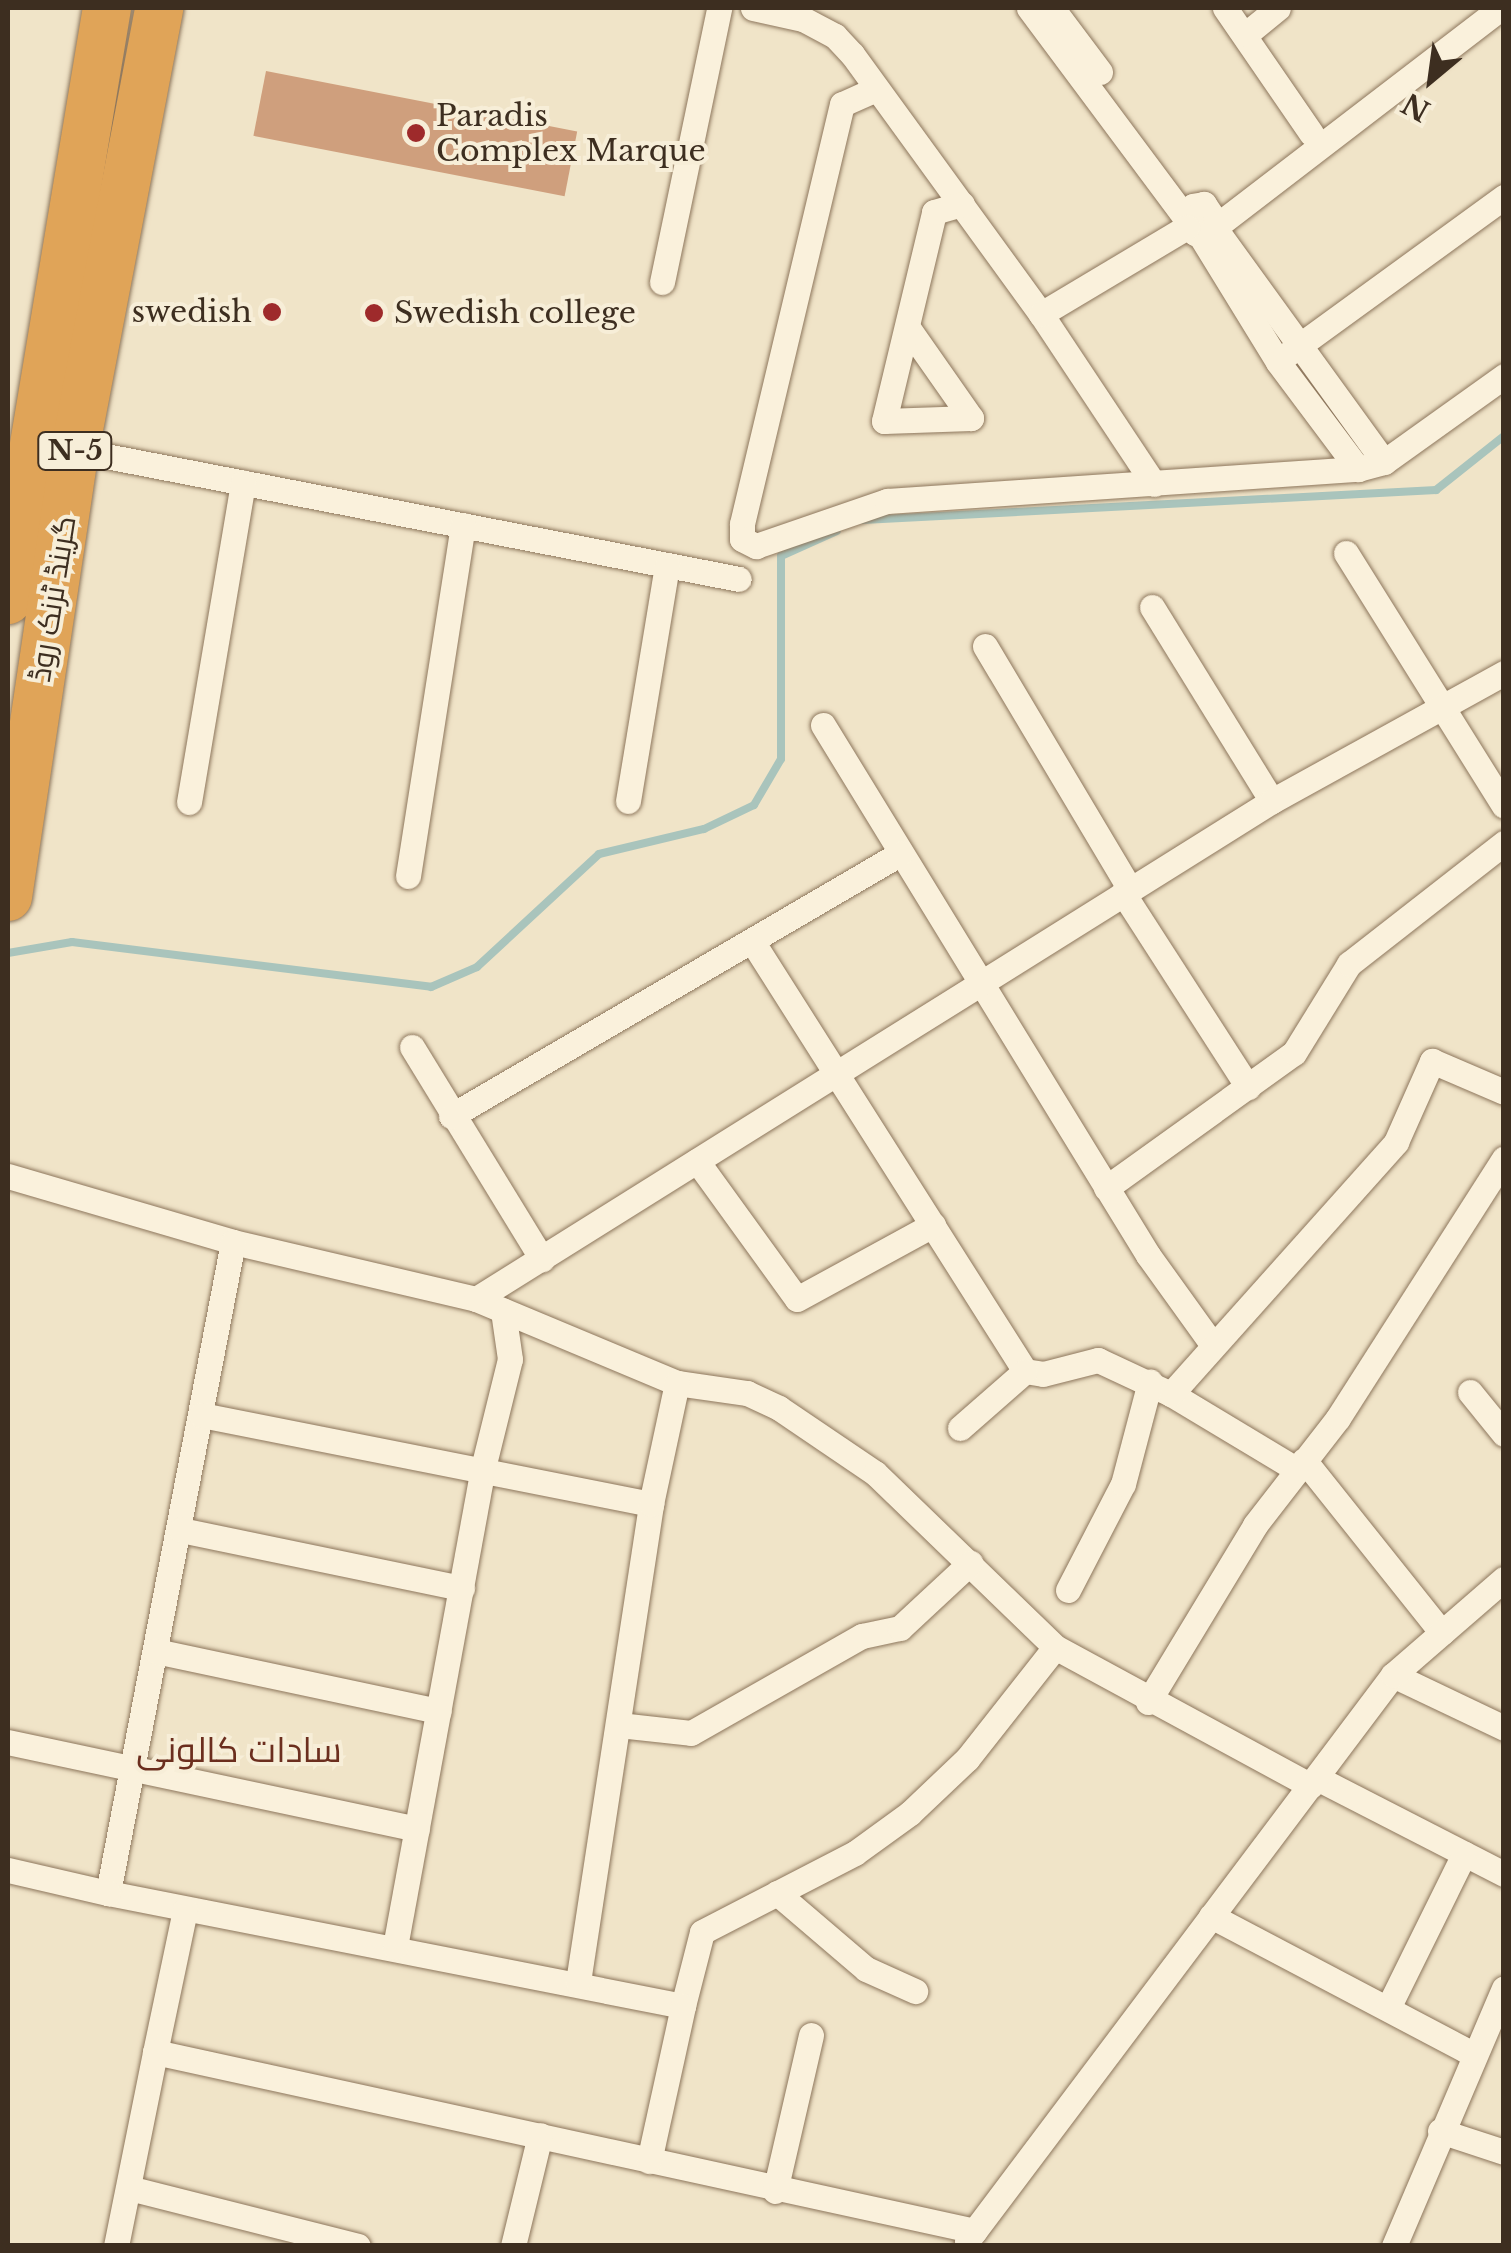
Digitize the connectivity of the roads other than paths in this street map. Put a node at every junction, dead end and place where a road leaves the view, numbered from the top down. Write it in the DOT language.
graph roads {
  1 [pos="107,8"];
  2 [pos="159,8"];
  3 [pos="719,8"];
  4 [pos="753,8"];
  5 [pos="1029,8"];
  6 [pos="1052,8"];
  7 [pos="1225,8"];
  8 [pos="1278,8"];
  9 [pos="1476,8"];
  10 [pos="1502,8"];
  11 [pos="1246,34"];
  12 [pos="95,68"];
  13 [pos="142,77"];
  14 [pos="876,89"];
  15 [pos="1311,132"];
  16 [pos="1504,197"];
  17 [pos="962,204"];
  18 [pos="1201,220"];
  19 [pos="662,282"];
  20 [pos="1041,314"];
  21 [pos="908,328"];
  22 [pos="1288,354"];
  23 [pos="1504,376"];
  24 [pos="39,434"];
  25 [pos="1384,462"];
  26 [pos="1358,469"];
  27 [pos="243,483"];
  28 [pos="1154,484"];
  29 [pos="462,525"];
  30 [pos="1346,552"];
  31 [pos="667,565"];
  32 [pos="739,578"];
  33 [pos="8,600"];
  34 [pos="1152,606"];
  35 [pos="985,646"];
  36 [pos="1504,673"];
  37 [pos="1444,707"];
  38 [pos="823,726"];
  39 [pos="628,801"];
  40 [pos="1272,801"];
  41 [pos="189,802"];
  42 [pos="1504,806"];
  43 [pos="1504,843"];
  44 [pos="900,853"];
  45 [pos="408,876"];
  46 [pos="1126,891"];
  47 [pos="8,897"];
  48 [pos="752,941"];
  49 [pos="978,982"];
  50 [pos="412,1047"];
  51 [pos="835,1072"];
  52 [pos="1248,1087"];
  53 [pos="1504,1092"];
  54 [pos="452,1116"];
  55 [pos="1504,1158"];
  56 [pos="697,1161"];
  57 [pos="8,1176"];
  58 [pos="1106,1188"];
  59 [pos="1497,1194"];
  60 [pos="933,1225"];
  61 [pos="233,1242"];
  62 [pos="542,1259"];
  63 [pos="476,1299"];
  64 [pos="503,1311"];
  65 [pos="1212,1344"];
  66 [pos="1025,1371"];
  67 [pos="677,1384"];
  68 [pos="1160,1388"];
  69 [pos="1470,1392"];
  70 [pos="201,1414"];
  71 [pos="960,1428"];
  72 [pos="1504,1434"];
  73 [pos="1300,1465"];
  74 [pos="482,1472"];
  75 [pos="651,1504"];
  76 [pos="181,1530"];
  77 [pos="970,1563"];
  78 [pos="1502,1583"];
  79 [pos="462,1588"];
  80 [pos="1068,1590"];
  81 [pos="1442,1633"];
  82 [pos="1056,1646"];
  83 [pos="156,1651"];
  84 [pos="1393,1674"];
  85 [pos="1148,1702"];
  86 [pos="439,1711"];
  87 [pos="619,1725"];
  88 [pos="1504,1728"];
  89 [pos="8,1742"];
  90 [pos="132,1766"];
  91 [pos="1314,1782"];
  92 [pos="417,1829"];
  93 [pos="1464,1854"];
  94 [pos="8,1870"];
  95 [pos="1504,1874"];
  96 [pos="108,1892"];
  97 [pos="777,1894"];
  98 [pos="185,1910"];
  99 [pos="1211,1916"];
  100 [pos="395,1947"];
  101 [pos="578,1982"];
  102 [pos="1504,1988"];
  103 [pos="915,1990"];
  104 [pos="683,2006"];
  105 [pos="1388,2008"];
  106 [pos="811,2035"];
  107 [pos="156,2052"];
  108 [pos="1470,2053"];
  109 [pos="1440,2131"];
  110 [pos="540,2135"];
  111 [pos="1504,2152"];
  112 [pos="648,2161"];
  113 [pos="129,2188"];
  114 [pos="775,2191"];
  115 [pos="969,2238"];
  116 [pos="116,2246"];
  117 [pos="358,2246"];
  118 [pos="513,2246"];
  119 [pos="1394,2246"];
  1 -- 12 [label="highway, گرینڈ ٹرنک روڈ / N-5"];
  2 -- 13 [label="highway, گرینڈ ٹرنک روڈ / N-5"];
  3 -- 19 [label="street"];
  4 -- 14 [label="street"];
  5 -- 18 [label="street"];
  6 -- 18 [label="street"];
  7 -- 11 [label="street"];
  8 -- 11 [label="street"];
  9 -- 15 [label="street"];
  10 -- 18 [label="street"];
  11 -- 15 [label="street"];
  12 -- 13 [label="highway"];
  12 -- 24 [label="highway, گرینڈ ٹرنک روڈ / N-5"];
  13 -- 24 [label="highway, گرینڈ ٹرنک روڈ / N-5"];
  14 -- 17 [label="street"];
  14 -- 28 [label="street"];
  15 -- 18 [label="street"];
  16 -- 22 [label="street"];
  17 -- 20 [label="street"];
  17 -- 21 [label="street"];
  18 -- 20 [label="street"];
  18 -- 22 [label="street"];
  20 -- 28 [label="street"];
  22 -- 25 [label="street"];
  22 -- 26 [label="street"];
  23 -- 25 [label="street"];
  24 -- 27 [label="street"];
  24 -- 33 [label="highway, گرینڈ ٹرنک روڈ / N-5"];
  24 -- 47 [label="highway, گرینڈ ٹرنک روڈ / N-5"];
  25 -- 26 [label="street"];
  26 -- 28 [label="street"];
  27 -- 29 [label="street"];
  27 -- 41 [label="street"];
  29 -- 31 [label="street"];
  29 -- 45 [label="street"];
  30 -- 37 [label="street"];
  31 -- 32 [label="street"];
  31 -- 39 [label="street"];
  34 -- 40 [label="street"];
  35 -- 46 [label="street"];
  36 -- 37 [label="street"];
  37 -- 40 [label="street"];
  37 -- 42 [label="street"];
  38 -- 44 [label="street"];
  40 -- 46 [label="street"];
  43 -- 52 [label="street"];
  44 -- 48 [label="street"];
  44 -- 49 [label="street"];
  46 -- 49 [label="street"];
  46 -- 52 [label="street"];
  48 -- 51 [label="street"];
  48 -- 54 [label="street"];
  49 -- 51 [label="street"];
  49 -- 58 [label="street"];
  50 -- 54 [label="street"];
  51 -- 56 [label="street"];
  51 -- 60 [label="street"];
  52 -- 58 [label="street"];
  53 -- 65 [label="street"];
  54 -- 62 [label="street"];
  55 -- 59 [label="street"];
  56 -- 60 [label="street"];
  56 -- 62 [label="street"];
  57 -- 61 [label="street"];
  58 -- 65 [label="street"];
  59 -- 73 [label="street"];
  60 -- 66 [label="street"];
  61 -- 63 [label="street"];
  61 -- 70 [label="street"];
  62 -- 63 [label="street"];
  63 -- 64 [label="street"];
  64 -- 67 [label="street"];
  64 -- 74 [label="street"];
  65 -- 68 [label="street"];
  66 -- 68 [label="street"];
  66 -- 71 [label="street"];
  67 -- 75 [label="street"];
  67 -- 77 [label="street"];
  68 -- 73 [label="street"];
  68 -- 80 [label="street"];
  69 -- 72 [label="street"];
  70 -- 74 [label="street"];
  70 -- 76 [label="street"];
  73 -- 81 [label="street"];
  73 -- 85 [label="street"];
  74 -- 75 [label="street"];
  74 -- 79 [label="street"];
  75 -- 87 [label="street"];
  76 -- 79 [label="street"];
  76 -- 83 [label="street"];
  77 -- 82 [label="street"];
  77 -- 87 [label="street"];
  78 -- 81 [label="street"];
  79 -- 86 [label="street"];
  81 -- 84 [label="street"];
  82 -- 85 [label="street"];
  82 -- 97 [label="street"];
  83 -- 86 [label="street"];
  83 -- 90 [label="street"];
  84 -- 88 [label="street"];
  84 -- 91 [label="street"];
  85 -- 91 [label="street"];
  86 -- 92 [label="street"];
  87 -- 101 [label="street"];
  89 -- 90 [label="street"];
  90 -- 92 [label="street"];
  90 -- 96 [label="street"];
  91 -- 93 [label="street"];
  91 -- 99 [label="street"];
  92 -- 100 [label="street"];
  93 -- 95 [label="street"];
  93 -- 105 [label="street"];
  94 -- 96 [label="street"];
  96 -- 98 [label="street"];
  97 -- 103 [label="street"];
  97 -- 104 [label="street"];
  98 -- 100 [label="street"];
  98 -- 107 [label="street"];
  99 -- 105 [label="street"];
  99 -- 115 [label="street"];
  100 -- 101 [label="street"];
  101 -- 104 [label="street"];
  102 -- 108 [label="street"];
  104 -- 112 [label="street"];
  105 -- 108 [label="street"];
  106 -- 114 [label="street"];
  107 -- 110 [label="street"];
  107 -- 113 [label="street"];
  108 -- 109 [label="street"];
  109 -- 111 [label="street"];
  109 -- 119 [label="street"];
  110 -- 112 [label="street"];
  110 -- 118 [label="street"];
  112 -- 114 [label="street"];
  113 -- 116 [label="street"];
  113 -- 117 [label="street"];
  114 -- 115 [label="street"];
}
